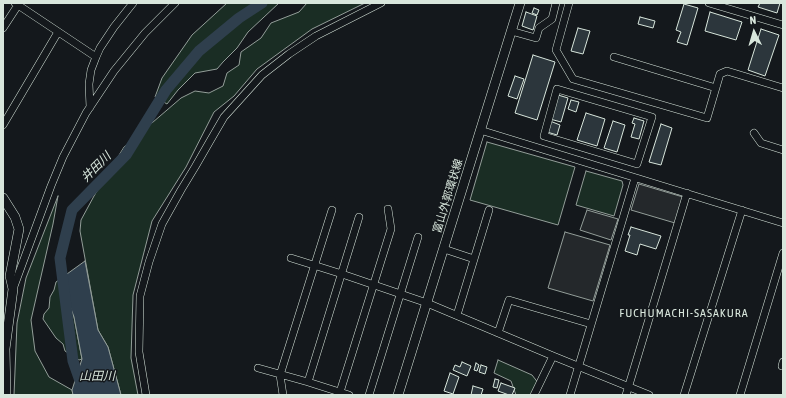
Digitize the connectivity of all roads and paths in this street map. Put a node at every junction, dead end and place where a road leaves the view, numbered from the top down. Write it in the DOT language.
graph roads {
  1 [pos="133,3"];
  2 [pos="175,3"];
  3 [pos="382,3"];
  4 [pos="520,3"];
  5 [pos="556,3"];
  6 [pos="569,3"];
  7 [pos="709,3"];
  8 [pos="16,4"];
  9 [pos="783,25"];
  10 [pos="3,28"];
  11 [pos="511,31"];
  12 [pos="58,32"];
  13 [pos="96,57"];
  14 [pos="614,57"];
  15 [pos="716,88"];
  16 [pos="783,88"];
  17 [pos="615,91"];
  18 [pos="611,104"];
  19 [pos="90,107"];
  20 [pos="3,125"];
  21 [pos="480,130"];
  22 [pos="754,133"];
  23 [pos="783,150"];
  24 [pos="635,178"];
  25 [pos="687,193"];
  26 [pos="3,198"];
  27 [pos="388,209"];
  28 [pos="332,210"];
  29 [pos="489,210"];
  30 [pos="742,210"];
  31 [pos="359,217"];
  32 [pos="783,223"];
  33 [pos="418,237"];
  34 [pos="444,249"];
  35 [pos="783,253"];
  36 [pos="291,258"];
  37 [pos="474,259"];
  38 [pos="315,265"];
  39 [pos="342,274"];
  40 [pos="373,284"];
  41 [pos="13,290"];
  42 [pos="400,294"];
  43 [pos="427,303"];
  44 [pos="457,315"];
  45 [pos="591,324"];
  46 [pos="498,333"];
  47 [pos="553,356"];
  48 [pos="783,362"];
  49 [pos="578,366"];
  50 [pos="783,366"];
  51 [pos="258,368"];
  52 [pos="280,375"];
  53 [pos="308,382"];
  54 [pos="629,386"];
  55 [pos="340,392"];
  56 [pos="6,395"];
  57 [pos="146,395"];
  58 [pos="283,395"];
  59 [pos="349,395"];
  60 [pos="369,395"];
  61 [pos="398,395"];
  62 [pos="534,395"];
  63 [pos="570,395"];
  64 [pos="626,395"];
  65 [pos="649,395"];
  66 [pos="684,395"];
  67 [pos="740,395"];
  1 -- 13 [label="street"];
  2 -- 19 [label="street"];
  3 -- 57 [label="street"];
  4 -- 11 [label="main road, 富山外郭環状線"];
  5 -- 11 [label="street"];
  6 -- 17 [label="street"];
  7 -- 9 [label="street"];
  8 -- 10 [label="street"];
  8 -- 12 [label="street"];
  11 -- 21 [label="main road, 富山外郭環状線"];
  12 -- 13 [label="street"];
  12 -- 20 [label="street"];
  13 -- 19 [label="street"];
  14 -- 15 [label="street"];
  15 -- 16 [label="street"];
  15 -- 17 [label="street"];
  17 -- 18 [label="street"];
  18 -- 18 [label="street"];
  19 -- 41 [label="street"];
  21 -- 24 [label="street"];
  21 -- 34 [label="main road, 富山外郭環状線"];
  22 -- 23 [label="street"];
  24 -- 25 [label="street"];
  24 -- 45 [label="street"];
  25 -- 30 [label="street"];
  25 -- 54 [label="street"];
  26 -- 41 [label="main road"];
  27 -- 40 [label="street"];
  28 -- 38 [label="street"];
  29 -- 37 [label="street"];
  30 -- 32 [label="street"];
  30 -- 66 [label="street"];
  31 -- 39 [label="street"];
  33 -- 42 [label="street"];
  34 -- 37 [label="street"];
  34 -- 43 [label="main road, 富山外郭環状線"];
  35 -- 67 [label="street"];
  36 -- 38 [label="street"];
  37 -- 44 [label="street"];
  38 -- 39 [label="street"];
  38 -- 52 [label="street"];
  39 -- 40 [label="street"];
  39 -- 53 [label="street"];
  40 -- 42 [label="street"];
  40 -- 55 [label="street"];
  41 -- 56 [label="main road"];
  42 -- 43 [label="street"];
  42 -- 60 [label="street"];
  43 -- 44 [label="street"];
  43 -- 61 [label="main road, 富山外郭環状線"];
  44 -- 46 [label="street"];
  45 -- 46 [label="street"];
  45 -- 49 [label="street"];
  46 -- 47 [label="street"];
  47 -- 49 [label="street"];
  47 -- 62 [label="street"];
  48 -- 50 [label="street"];
  49 -- 54 [label="street"];
  49 -- 63 [label="street"];
  51 -- 52 [label="street"];
  52 -- 53 [label="street"];
  52 -- 58 [label="street"];
  53 -- 55 [label="street"];
  54 -- 64 [label="street"];
  54 -- 65 [label="street"];
  55 -- 59 [label="street"];
}
